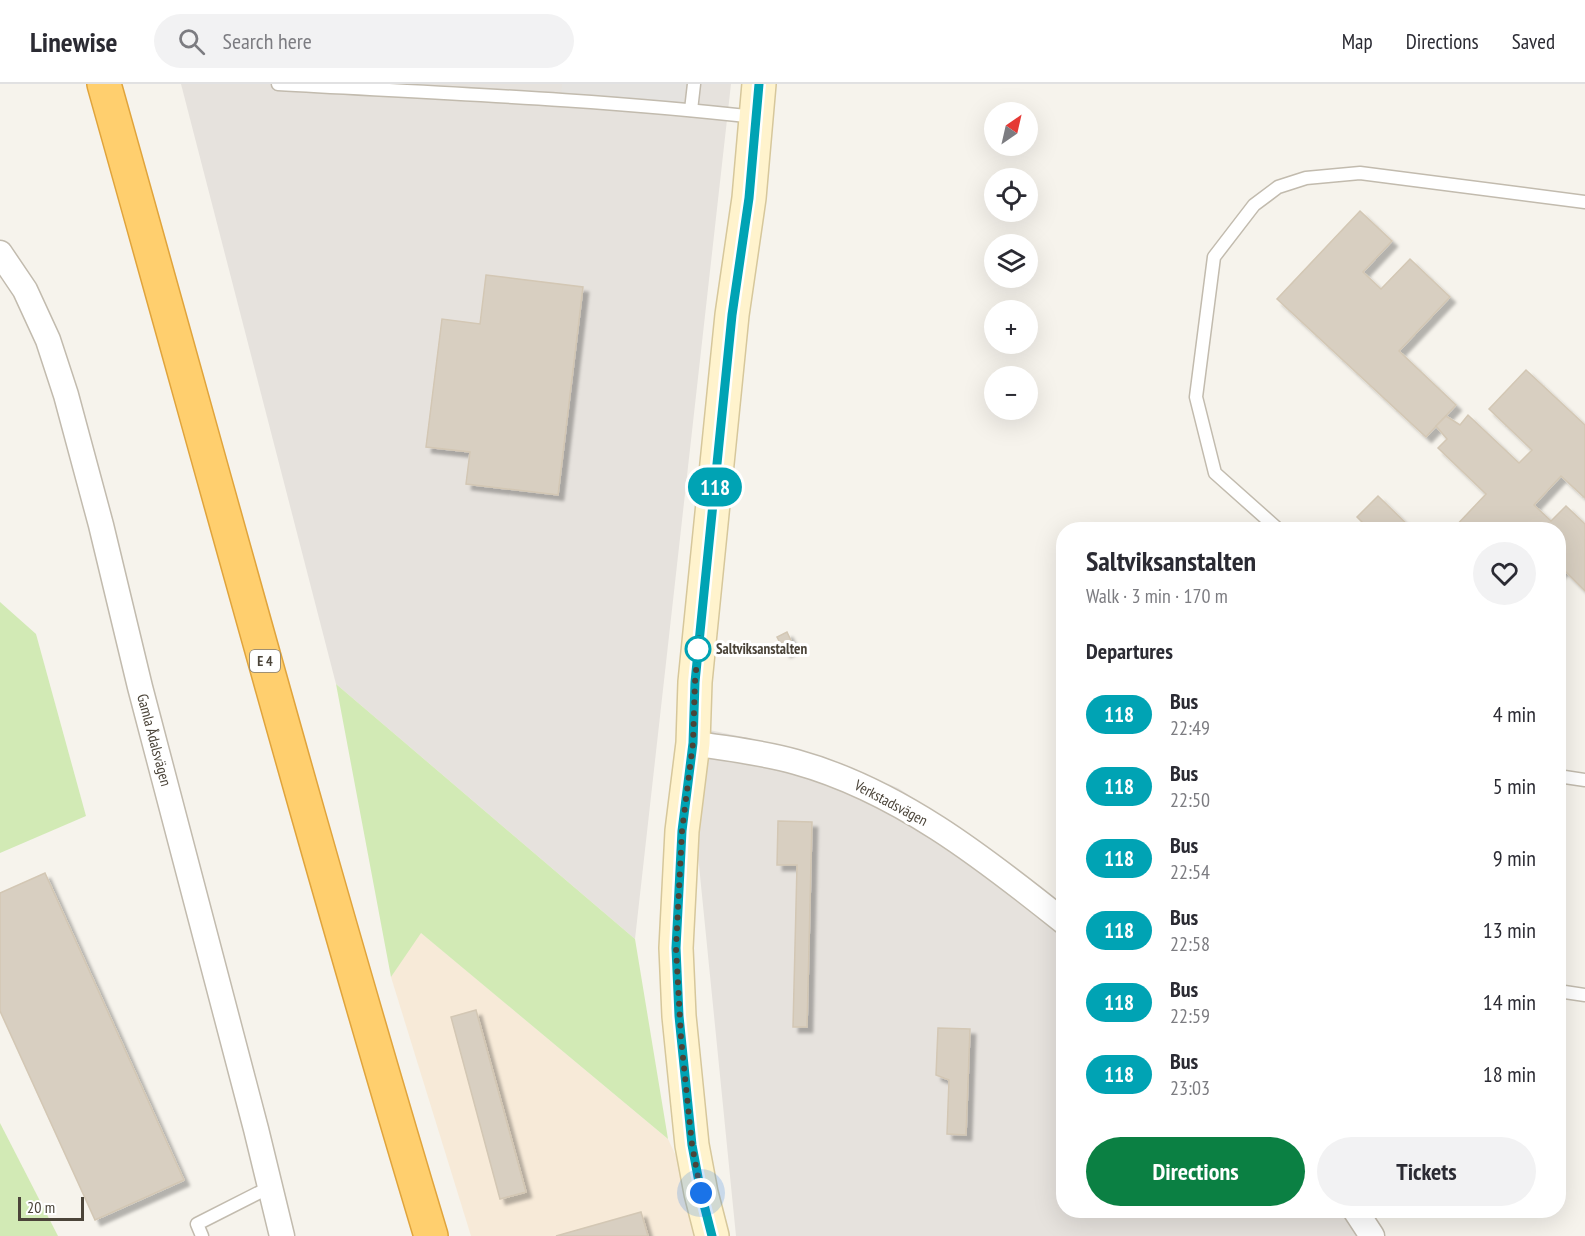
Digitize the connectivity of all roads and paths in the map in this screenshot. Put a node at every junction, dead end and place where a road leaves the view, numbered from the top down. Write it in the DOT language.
graph roads {
  1 [pos="87,84"];
  2 [pos="104,84"];
  3 [pos="278,84"];
  4 [pos="694,84"];
  5 [pos="759,84"];
  6 [pos="691,110"];
  7 [pos="756,117"];
  8 [pos="1585,202"];
  9 [pos="0,253"];
  10 [pos="1270,522"];
  11 [pos="693,743"];
  12 [pos="1566,777"];
  13 [pos="1585,780"];
  14 [pos="1056,916"];
  15 [pos="1566,992"];
  16 [pos="1585,994"];
  17 [pos="270,1187"];
  18 [pos="1360,1218"];
  19 [pos="202,1236"];
  20 [pos="282,1236"];
  21 [pos="410,1236"];
  22 [pos="431,1236"];
  23 [pos="712,1236"];
  24 [pos="1372,1236"];
  1 -- 21 [label="highway, E 4"];
  2 -- 22 [label="highway, E 4"];
  3 -- 6 [label="lane"];
  4 -- 6 [label="lane"];
  5 -- 7 [label="street"];
  6 -- 7 [label="lane"];
  7 -- 11 [label="street"];
  8 -- 10 [label="lane"];
  9 -- 17 [label="street, Gamla Ådalsvägen"];
  11 -- 14 [label="street, Verkstadsvägen"];
  11 -- 23 [label="street"];
  12 -- 13 [label="lane"];
  15 -- 16 [label="lane"];
  17 -- 19 [label="lane"];
  17 -- 20 [label="street, Gamla Ådalsvägen"];
  18 -- 24 [label="street"];
}
